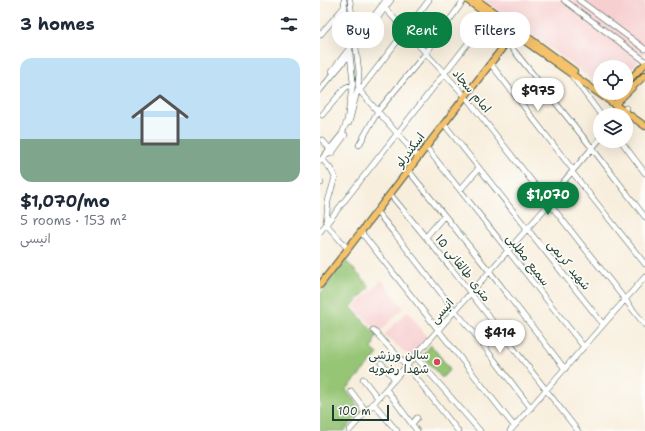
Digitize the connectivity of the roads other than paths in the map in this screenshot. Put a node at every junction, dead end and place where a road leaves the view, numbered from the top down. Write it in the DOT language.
graph roads {
  1 [pos="350,0"];
  2 [pos="391,0"];
  3 [pos="429,0"];
  4 [pos="464,0"];
  5 [pos="468,0"];
  6 [pos="477,0"];
  7 [pos="564,0"];
  8 [pos="579,0"];
  9 [pos="345,3"];
  10 [pos="385,4"];
  11 [pos="352,12"];
  12 [pos="420,12"];
  13 [pos="488,12"];
  14 [pos="489,12"];
  15 [pos="392,13"];
  16 [pos="320,35"];
  17 [pos="530,41"];
  18 [pos="530,42"];
  19 [pos="353,48"];
  20 [pos="356,48"];
  21 [pos="392,48"];
  22 [pos="421,48"];
  23 [pos="464,48"];
  24 [pos="502,48"];
  25 [pos="512,48"];
  26 [pos="645,49"];
  27 [pos="350,51"];
  28 [pos="426,53"];
  29 [pos="645,61"];
  30 [pos="490,63"];
  31 [pos="645,64"];
  32 [pos="569,72"];
  33 [pos="444,73"];
  34 [pos="645,75"];
  35 [pos="633,76"];
  36 [pos="353,83"];
  37 [pos="320,84"];
  38 [pos="593,84"];
  39 [pos="593,86"];
  40 [pos="359,89"];
  41 [pos="320,90"];
  42 [pos="465,96"];
  43 [pos="613,100"];
  44 [pos="616,103"];
  45 [pos="596,108"];
  46 [pos="620,108"];
  47 [pos="378,111"];
  48 [pos="322,115"];
  49 [pos="633,116"];
  50 [pos="633,118"];
  51 [pos="645,121"];
  52 [pos="444,124"];
  53 [pos="645,126"];
  54 [pos="397,132"];
  55 [pos="322,140"];
  56 [pos="359,145"];
  57 [pos="426,147"];
  58 [pos="592,148"];
  59 [pos="626,148"];
  60 [pos="330,149"];
  61 [pos="418,157"];
  62 [pos="322,158"];
  63 [pos="480,168"];
  64 [pos="408,170"];
  65 [pos="573,171"];
  66 [pos="645,173"];
  67 [pos="460,190"];
  68 [pos="390,194"];
  69 [pos="548,202"];
  70 [pos="376,212"];
  71 [pos="444,216"];
  72 [pos="645,217"];
  73 [pos="326,224"];
  74 [pos="527,229"];
  75 [pos="320,232"];
  76 [pos="361,232"];
  77 [pos="426,237"];
  78 [pos="348,249"];
  79 [pos="508,251"];
  80 [pos="645,264"];
  81 [pos="490,272"];
  82 [pos="645,277"];
  83 [pos="320,284"];
  84 [pos="471,294"];
  85 [pos="625,300"];
  86 [pos="455,311"];
  87 [pos="604,324"];
  88 [pos="645,325"];
  89 [pos="373,330"];
  90 [pos="438,330"];
  91 [pos="584,347"];
  92 [pos="415,356"];
  93 [pos="381,363"];
  94 [pos="407,366"];
  95 [pos="564,369"];
  96 [pos="363,378"];
  97 [pos="395,379"];
  98 [pos="386,389"];
  99 [pos="351,391"];
  100 [pos="546,391"];
  101 [pos="378,398"];
  102 [pos="373,404"];
  103 [pos="530,408"];
  104 [pos="366,411"];
  105 [pos="417,418"];
  106 [pos="412,424"];
  107 [pos="514,426"];
  108 [pos="395,430"];
  109 [pos="348,431"];
  110 [pos="417,431"];
  111 [pos="458,431"];
  112 [pos="480,431"];
  113 [pos="510,431"];
  114 [pos="578,431"];
  1 -- 11 [label="street"];
  2 -- 10 [label="street"];
  3 -- 12 [label="street"];
  4 -- 28 [label="street"];
  5 -- 13 [label="main road"];
  6 -- 14 [label="main road"];
  7 -- 29 [label="street"];
  8 -- 26 [label="street"];
  9 -- 16 [label="street"];
  9 -- 27 [label="street"];
  10 -- 15 [label="street, امام سجاد"];
  17 -- 38 [label="main road"];
  18 -- 32 [label="main road"];
  19 -- 27 [label="street"];
  20 -- 40 [label="street"];
  21 -- 40 [label="street"];
  22 -- 28 [label="street, امام سجاد"];
  23 -- 33 [label="street"];
  24 -- 30 [label="main road, اسکندرلو"];
  25 -- 58 [label="street"];
  27 -- 36 [label="street"];
  27 -- 37 [label="street"];
  27 -- 41 [label="street"];
  28 -- 33 [label="street, امام سجاد"];
  28 -- 47 [label="street"];
  30 -- 42 [label="main road, اسکندرلو"];
  30 -- 65 [label="street"];
  31 -- 35 [label="main road"];
  32 -- 39 [label="main road"];
  32 -- 45 [label="street"];
  33 -- 42 [label="street, امام سجاد"];
  33 -- 54 [label="street"];
  34 -- 44 [label="main road"];
  36 -- 40 [label="street"];
  36 -- 48 [label="street"];
  36 -- 60 [label="street"];
  40 -- 47 [label="street"];
  40 -- 62 [label="street"];
  42 -- 52 [label="main road, اسکندرلو"];
  42 -- 69 [label="street, امام سجاد"];
  43 -- 44 [label="main road"];
  44 -- 46 [label="main road"];
  47 -- 54 [label="street"];
  47 -- 56 [label="street"];
  49 -- 51 [label="main road"];
  50 -- 53 [label="main road"];
  52 -- 57 [label="main road, اسکندرلو"];
  52 -- 63 [label="street, شهید کریمی"];
  54 -- 61 [label="street"];
  54 -- 73 [label="street"];
  55 -- 60 [label="street"];
  57 -- 61 [label="main road, اسکندرلو"];
  57 -- 67 [label="street, سمیع مطلبی"];
  58 -- 65 [label="street, انیسی"];
  58 -- 72 [label="street"];
  59 -- 66 [label="street"];
  60 -- 62 [label="street"];
  61 -- 64 [label="main road, اسکندرلو"];
  62 -- 73 [label="street"];
  63 -- 67 [label="street"];
  63 -- 74 [label="street, شهید کریمی"];
  64 -- 68 [label="main road, اسکندرلو"];
  64 -- 71 [label="street"];
  65 -- 69 [label="street, انیسی"];
  65 -- 80 [label="street"];
  67 -- 79 [label="street, سمیع مطلبی"];
  68 -- 70 [label="main road, اسکندرلو"];
  68 -- 77 [label="street, ۱۵ متری طالقانی"];
  69 -- 74 [label="street, انیسی"];
  69 -- 85 [label="street, امام سجاد"];
  70 -- 76 [label="main road, اسکندرلو"];
  70 -- 86 [label="street"];
  71 -- 77 [label="street"];
  71 -- 81 [label="street"];
  73 -- 75 [label="street"];
  73 -- 78 [label="street"];
  74 -- 79 [label="street, انیسی"];
  74 -- 87 [label="street, شهید کریمی"];
  76 -- 78 [label="main road, اسکندرلو"];
  76 -- 90 [label="street"];
  77 -- 84 [label="street, ۱۵ متری طالقانی"];
  78 -- 83 [label="main road, اسکندرلو"];
  79 -- 81 [label="street, انیسی"];
  79 -- 91 [label="street, سمیع مطلبی"];
  81 -- 84 [label="street, انیسی"];
  81 -- 95 [label="street"];
  82 -- 85 [label="street"];
  84 -- 86 [label="street, انیسی"];
  84 -- 100 [label="street, ۱۵ متری طالقانی"];
  85 -- 87 [label="street"];
  85 -- 88 [label="street, امام سجاد"];
  86 -- 90 [label="street, انیسی"];
  86 -- 103 [label="street"];
  87 -- 91 [label="street"];
  89 -- 94 [label="street"];
  90 -- 92 [label="street, انیسی"];
  90 -- 107 [label="street"];
  91 -- 95 [label="street"];
  92 -- 94 [label="street, انیسی"];
  92 -- 112 [label="street"];
  93 -- 97 [label="street"];
  94 -- 97 [label="street, انیسی"];
  94 -- 111 [label="street"];
  95 -- 100 [label="street"];
  96 -- 101 [label="street"];
  97 -- 98 [label="street, انیسی"];
  98 -- 101 [label="street, انیسی"];
  98 -- 106 [label="street"];
  99 -- 104 [label="street"];
  100 -- 103 [label="street"];
  100 -- 114 [label="street, ۱۵ متری طالقانی"];
  101 -- 102 [label="street, انیسی"];
  102 -- 104 [label="street, انیسی"];
  102 -- 108 [label="street"];
  103 -- 107 [label="street"];
  104 -- 109 [label="street, انیسی"];
  105 -- 106 [label="street"];
  106 -- 110 [label="street"];
  107 -- 113 [label="street"];
}
